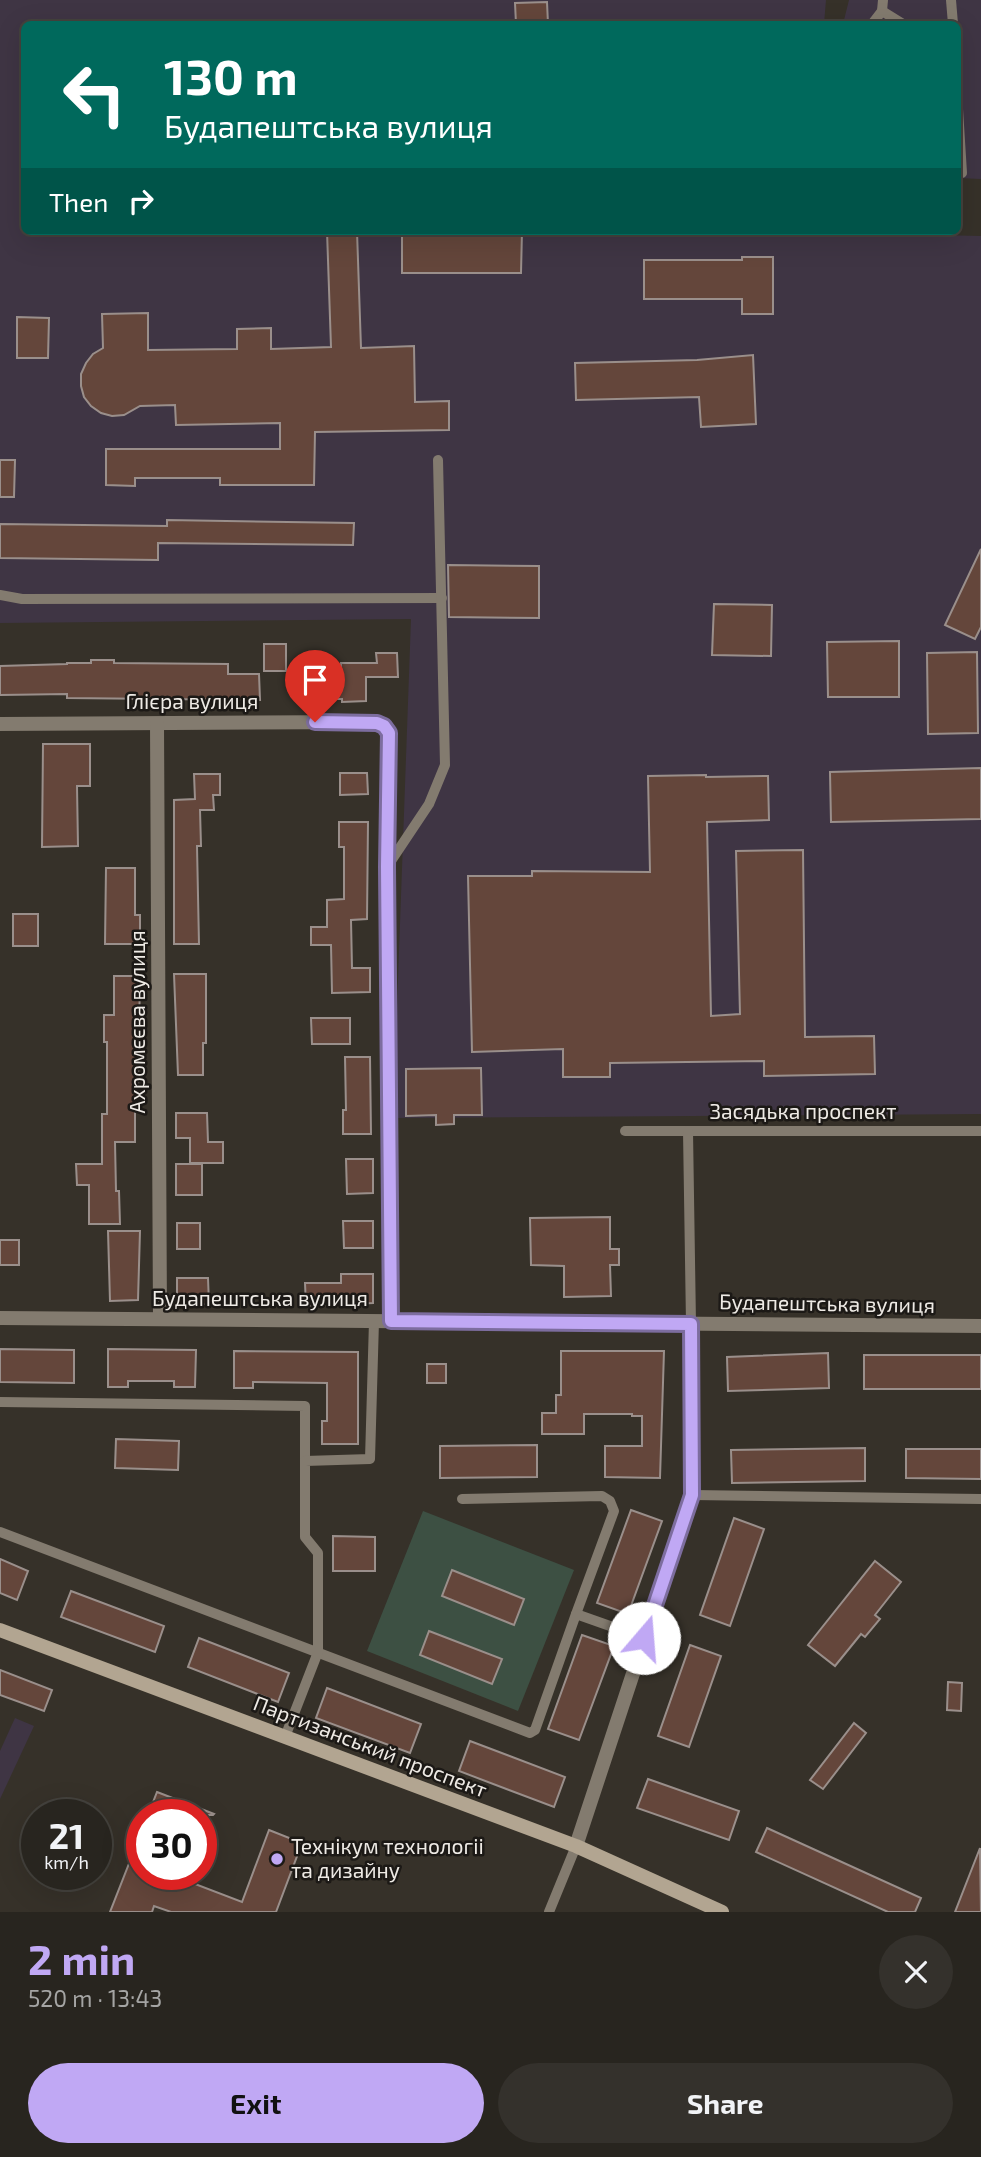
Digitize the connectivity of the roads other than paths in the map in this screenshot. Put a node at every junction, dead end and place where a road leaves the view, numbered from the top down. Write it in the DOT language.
graph roads {
  1 [pos="951,0"];
  2 [pos="883,6"];
  3 [pos="874,21"];
  4 [pos="900,21"];
  5 [pos="953,21"];
  6 [pos="961,157"];
  7 [pos="962,173"];
  8 [pos="438,460"];
  9 [pos="0,595"];
  10 [pos="442,598"];
  11 [pos="0,724"];
  12 [pos="157,724"];
  13 [pos="387,867"];
  14 [pos="625,1131"];
  15 [pos="688,1131"];
  16 [pos="981,1131"];
  17 [pos="0,1318"];
  18 [pos="160,1319"];
  19 [pos="374,1321"];
  20 [pos="391,1321"];
  21 [pos="691,1324"];
  22 [pos="981,1326"];
  23 [pos="0,1402"];
  24 [pos="305,1461"];
  25 [pos="692,1495"];
  26 [pos="462,1499"];
  27 [pos="981,1499"];
  28 [pos="0,1532"];
  29 [pos="576,1614"];
  30 [pos="0,1630"];
  31 [pos="644,1638"];
  32 [pos="318,1652"];
  33 [pos="285,1737"];
  34 [pos="576,1846"];
  35 [pos="549,1912"];
  36 [pos="722,1912"];
  1 -- 5 [label="lane"];
  2 -- 3 [label="lane"];
  2 -- 4 [label="lane"];
  6 -- 7 [label="lane"];
  8 -- 10 [label="lane"];
  9 -- 10 [label="lane"];
  10 -- 13 [label="lane"];
  11 -- 12 [label="street, Глієра вулиця"];
  12 -- 13 [label="street, Глієра вулиця"];
  12 -- 18 [label="street, Ахромєєва вулиця"];
  13 -- 20 [label="street"];
  14 -- 15 [label="lane, Засядька проспект"];
  15 -- 16 [label="lane, Засядька проспект"];
  15 -- 21 [label="lane"];
  17 -- 18 [label="street, Будапештська вулиця"];
  18 -- 19 [label="street, Будапештська вулиця"];
  19 -- 20 [label="street, Будапештська вулиця"];
  19 -- 24 [label="lane"];
  20 -- 21 [label="street, Будапештська вулиця"];
  21 -- 22 [label="street, Будапештська вулиця"];
  21 -- 25 [label="street"];
  23 -- 24 [label="lane"];
  24 -- 32 [label="lane"];
  25 -- 27 [label="lane"];
  25 -- 31 [label="street"];
  26 -- 29 [label="lane"];
  28 -- 32 [label="lane"];
  29 -- 31 [label="lane"];
  29 -- 32 [label="lane"];
  30 -- 33 [label="street, Партизанський проспект"];
  31 -- 34 [label="street"];
  32 -- 33 [label="lane"];
  33 -- 34 [label="street, Партизанський проспект"];
  34 -- 35 [label="lane"];
  34 -- 36 [label="street, Партизанський проспект"];
}
